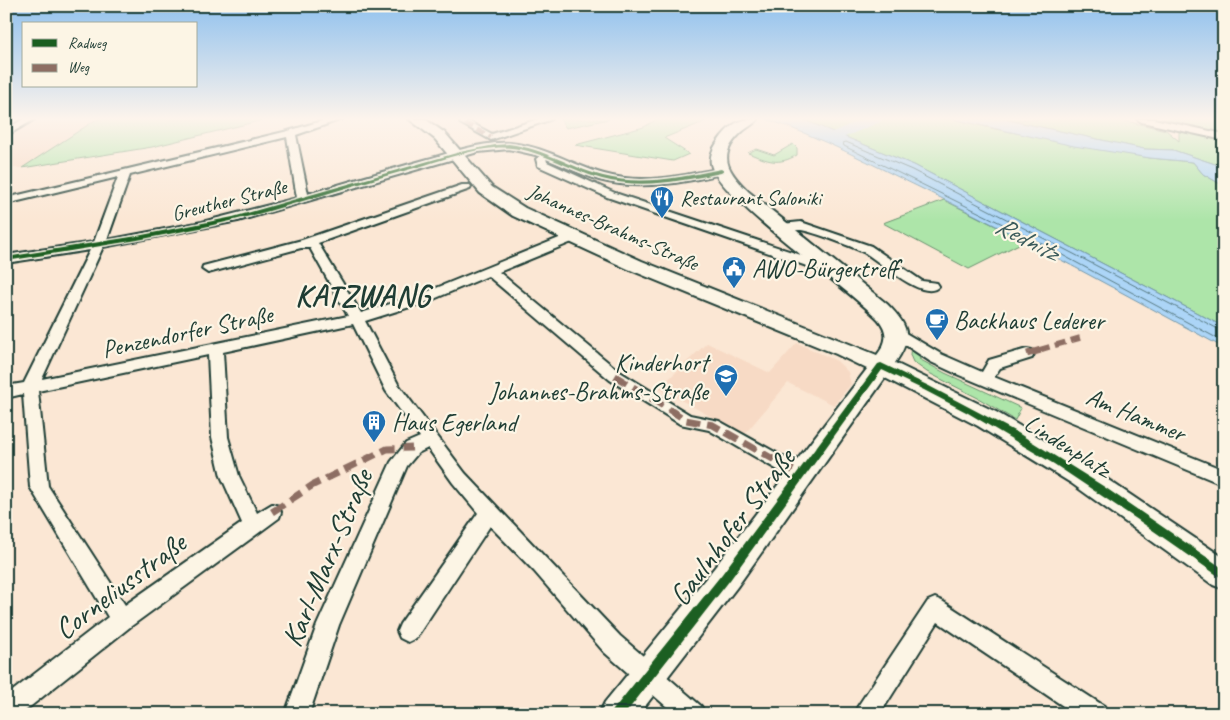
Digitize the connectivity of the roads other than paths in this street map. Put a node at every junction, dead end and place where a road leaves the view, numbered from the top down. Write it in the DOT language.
graph roads {
  1 [pos="209,153"];
  2 [pos="294,153"];
  3 [pos="454,153"];
  4 [pos="463,153"];
  5 [pos="538,153"];
  6 [pos="720,153"];
  7 [pos="456,155"];
  8 [pos="544,155"];
  9 [pos="721,171"];
  10 [pos="125,173"];
  11 [pos="466,188"];
  12 [pos="303,200"];
  13 [pos="6,201"];
  14 [pos="782,228"];
  15 [pos="573,237"];
  16 [pos="99,244"];
  17 [pos="301,244"];
  18 [pos="6,259"];
  19 [pos="208,269"];
  20 [pos="836,271"];
  21 [pos="491,272"];
  22 [pos="932,286"];
  23 [pos="357,319"];
  24 [pos="897,333"];
  25 [pos="215,350"];
  26 [pos="1027,354"];
  27 [pos="881,366"];
  28 [pos="985,380"];
  29 [pos="30,387"];
  30 [pos="6,392"];
  31 [pos="1029,397"];
  32 [pos="430,440"];
  33 [pos="801,476"];
  34 [pos="1224,478"];
  35 [pos="272,512"];
  36 [pos="489,512"];
  37 [pos="253,525"];
  38 [pos="1224,575"];
  39 [pos="122,620"];
  40 [pos="408,631"];
  41 [pos="647,676"];
  42 [pos="6,711"];
  43 [pos="297,714"];
  44 [pos="617,714"];
  45 [pos="693,714"];
  46 [pos="866,714"];
  47 [pos="1096,714"];
  1 -- 10 [label="street"];
  2 -- 12 [label="street"];
  3 -- 7 [label="main road"];
  4 -- 7 [label="street, Johannes-Brahms-Straße"];
  5 -- 8 [label="street, Johannes-Brahms-Straße"];
  6 -- 9 [label="main road"];
  7 -- 12 [label="street, Greuther Straße"];
  7 -- 15 [label="main road, Johannes-Brahms-Straße"];
  8 -- 9 [label="street, Johannes-Brahms-Straße"];
  8 -- 20 [label="street"];
  9 -- 14 [label="main road"];
  10 -- 13 [label="street"];
  10 -- 16 [label="street"];
  11 -- 17 [label="street"];
  12 -- 16 [label="street, Greuther Straße"];
  14 -- 20 [label="main road"];
  14 -- 22 [label="street"];
  15 -- 21 [label="street, Penzendorfer Straße"];
  15 -- 27 [label="main road, Johannes-Brahms-Straße"];
  16 -- 18 [label="street, Greuther Straße"];
  16 -- 29 [label="street"];
  17 -- 19 [label="street"];
  17 -- 23 [label="street"];
  20 -- 24 [label="main road"];
  21 -- 23 [label="street, Penzendorfer Straße"];
  21 -- 33 [label="street, Gaulnhofer Straße"];
  23 -- 25 [label="street, Penzendorfer Straße"];
  23 -- 32 [label="street"];
  24 -- 27 [label="main road, Gaulnhofer Straße"];
  24 -- 28 [label="street, Lindenplatz"];
  25 -- 29 [label="street, Penzendorfer Straße"];
  25 -- 37 [label="street"];
  26 -- 28 [label="street"];
  27 -- 33 [label="main road, Gaulnhofer Straße"];
  27 -- 38 [label="main road, Lindenplatz"];
  28 -- 31 [label="street, Lindenplatz"];
  29 -- 30 [label="street, Penzendorfer Straße"];
  29 -- 39 [label="street"];
  31 -- 34 [label="street, Am Hammer"];
  32 -- 36 [label="street"];
  32 -- 43 [label="street, Karl-Marx-Straße"];
  33 -- 41 [label="main road, Gaulnhofer Straße"];
  35 -- 37 [label="street, Corneliusstraße"];
  36 -- 40 [label="street"];
  36 -- 41 [label="street"];
  37 -- 39 [label="street, Corneliusstraße"];
  39 -- 42 [label="street, Corneliusstraße"];
  41 -- 44 [label="main road, Gaulnhofer Straße"];
  41 -- 45 [label="street"];
  46 -- 47 [label="street"];
}
